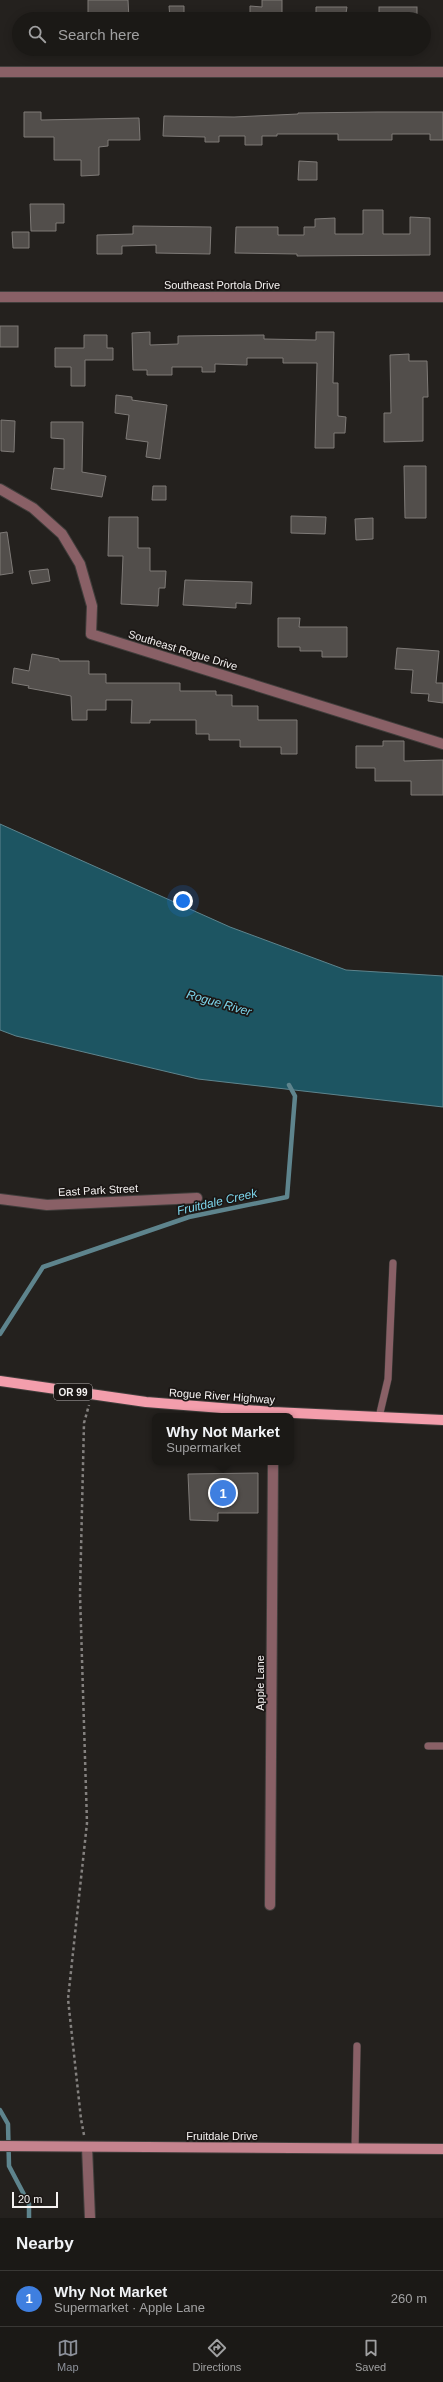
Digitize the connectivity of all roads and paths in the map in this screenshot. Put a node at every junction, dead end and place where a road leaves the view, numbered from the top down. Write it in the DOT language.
graph roads {
  1 [pos="0,72"];
  2 [pos="443,72"];
  3 [pos="0,297"];
  4 [pos="443,297"];
  5 [pos="0,489"];
  6 [pos="443,744"];
  7 [pos="197,1198"];
  8 [pos="0,1199"];
  9 [pos="393,1263"];
  10 [pos="0,1381"];
  11 [pos="92,1395"];
  12 [pos="262,1413"];
  13 [pos="294,1415"];
  14 [pos="379,1417"];
  15 [pos="443,1420"];
  16 [pos="273,1465"];
  17 [pos="428,1746"];
  18 [pos="443,1746"];
  19 [pos="270,1905"];
  20 [pos="357,2046"];
  21 [pos="6,2146"];
  22 [pos="87,2147"];
  23 [pos="355,2149"];
  24 [pos="443,2149"];
  25 [pos="90,2218"];
  1 -- 2 [label="street"];
  3 -- 4 [label="street, Southeast Portola Drive"];
  5 -- 6 [label="street, Southeast Rogue Drive"];
  7 -- 8 [label="street, East Park Street"];
  9 -- 14 [label="lane"];
  10 -- 11 [label="main road, Rogue River Highway / OR 99"];
  11 -- 12 [label="main road, Rogue River Highway / OR 99"];
  11 -- 22 [label="path"];
  13 -- 14 [label="main road, Rogue River Highway / OR 99"];
  14 -- 15 [label="main road, Rogue River Highway / OR 99"];
  16 -- 19 [label="street, Apple Lane"];
  17 -- 18 [label="lane"];
  20 -- 23 [label="lane"];
  21 -- 22 [label="street, Fruitdale Drive"];
  22 -- 23 [label="street, Fruitdale Drive"];
  22 -- 25 [label="street"];
  23 -- 24 [label="street, Fruitdale Drive"];
}
